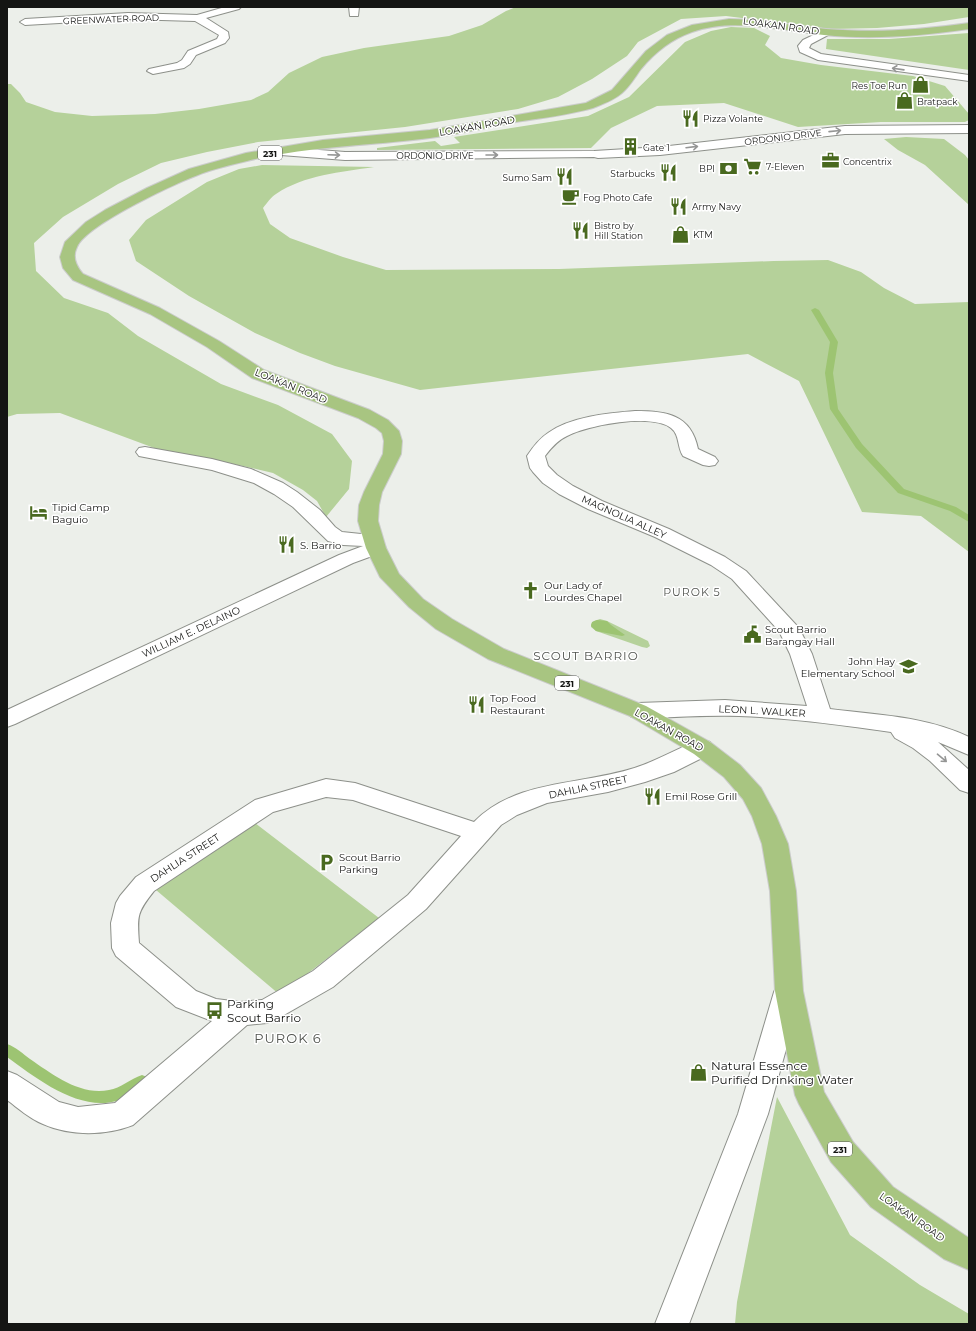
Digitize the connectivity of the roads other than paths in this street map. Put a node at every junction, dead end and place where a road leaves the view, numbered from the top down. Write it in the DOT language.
graph roads {
  1 [pos="236,7"];
  2 [pos="197,18"];
  3 [pos="25,22"];
  4 [pos="969,26"];
  5 [pos="826,32"];
  6 [pos="153,71"];
  7 [pos="951,75"];
  8 [pos="969,78"];
  9 [pos="969,81"];
  10 [pos="969,129"];
  11 [pos="281,151"];
  12 [pos="145,452"];
  13 [pos="709,461"];
  14 [pos="374,544"];
  15 [pos="638,711"];
  16 [pos="821,715"];
  17 [pos="7,719"];
  18 [pos="886,723"];
  19 [pos="969,747"];
  20 [pos="702,748"];
  21 [pos="969,784"];
  22 [pos="479,833"];
  23 [pos="789,990"];
  24 [pos="240,1014"];
  25 [pos="7,1084"];
  26 [pos="969,1254"];
  27 [pos="672,1324"];
  1 -- 2 [label="street, GREENWATER ROAD"];
  2 -- 3 [label="street, GREENWATER ROAD"];
  2 -- 6 [label="street, GREENWATER ROAD"];
  4 -- 5 [label="main road, LOAKAN ROAD / 231"];
  7 -- 5 [label="street, one-way"];
  5 -- 11 [label="main road, LOAKAN ROAD / 231"];
  7 -- 8 [label="street"];
  7 -- 9 [label="street"];
  11 -- 10 [label="street, ORDONIO DRIVE, one-way"];
  11 -- 14 [label="main road, LOAKAN ROAD / 231"];
  12 -- 14 [label="street"];
  13 -- 16 [label="street, MAGNOLIA ALLEY"];
  14 -- 15 [label="main road, LOAKAN ROAD / 231"];
  14 -- 17 [label="street, WILLIAM E. DELAINO"];
  15 -- 16 [label="street, LEON L. WALKER"];
  15 -- 20 [label="main road, LOAKAN ROAD / 231"];
  16 -- 18 [label="street, LEON L. WALKER"];
  18 -- 19 [label="street, LEON L. WALKER"];
  18 -- 21 [label="street, LEON L. WALKER, one-way"];
  20 -- 22 [label="street, DAHLIA STREET"];
  20 -- 23 [label="main road, LOAKAN ROAD / 231"];
  22 -- 24 [label="street, DAHLIA STREET"];
  22 -- 24 [label="street, DAHLIA STREET"];
  23 -- 26 [label="main road, LOAKAN ROAD / 231"];
  23 -- 27 [label="street"];
  24 -- 25 [label="street"];
}
